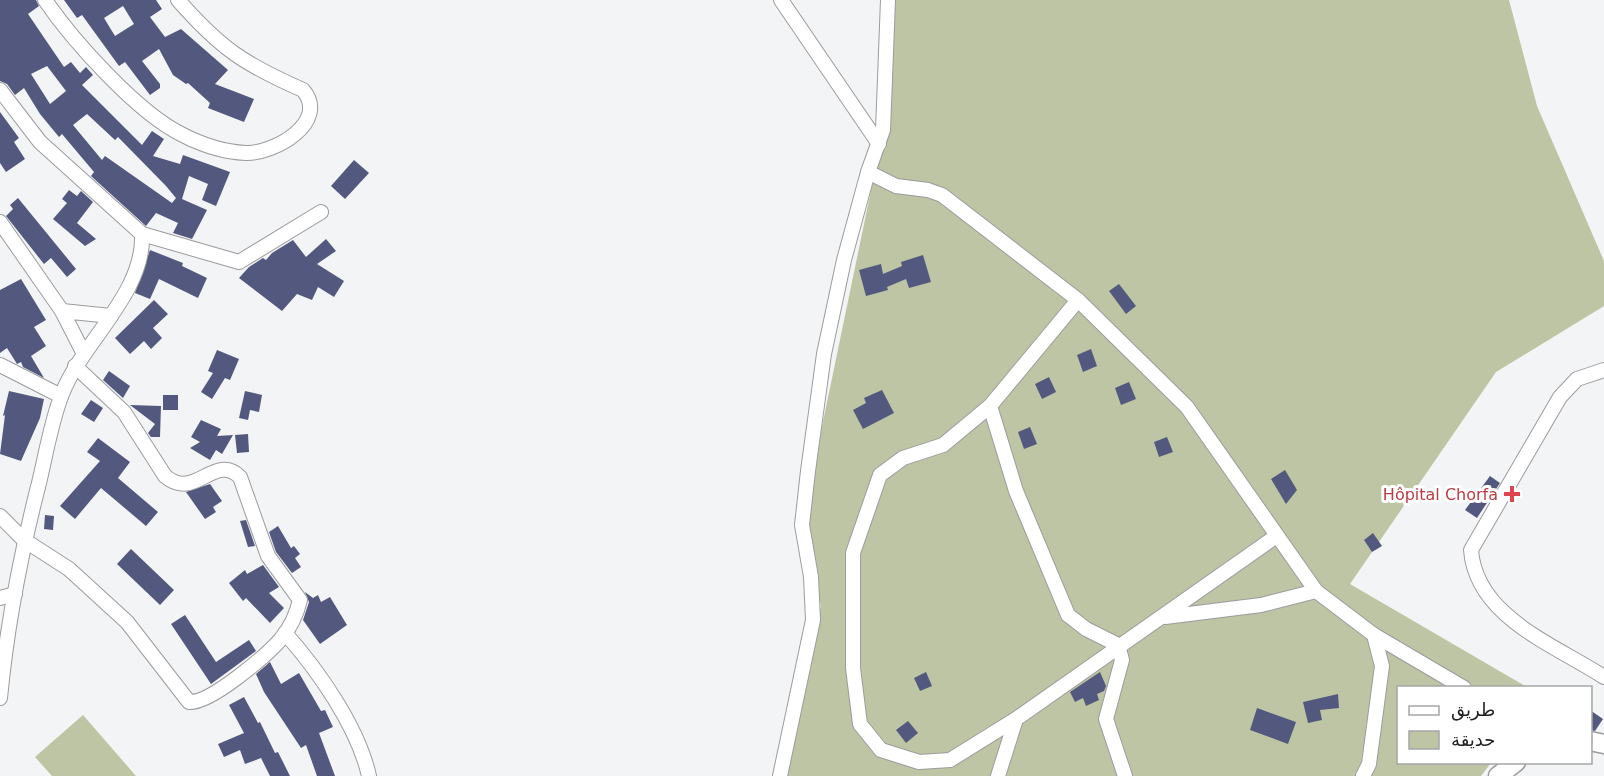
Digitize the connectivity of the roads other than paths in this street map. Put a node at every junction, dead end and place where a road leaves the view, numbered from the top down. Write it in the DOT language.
graph roads {
  1 [pos="45,0"];
  2 [pos="178,0"];
  3 [pos="781,0"];
  4 [pos="888,0"];
  5 [pos="0,90"];
  6 [pos="879,144"];
  7 [pos="868,172"];
  8 [pos="321,212"];
  9 [pos="0,222"];
  10 [pos="142,234"];
  11 [pos="1078,300"];
  12 [pos="62,311"];
  13 [pos="111,315"];
  14 [pos="84,354"];
  15 [pos="0,365"];
  16 [pos="75,366"];
  17 [pos="1604,369"];
  18 [pos="61,396"];
  19 [pos="990,406"];
  20 [pos="0,516"];
  21 [pos="1275,537"];
  22 [pos="24,540"];
  23 [pos="16,587"];
  24 [pos="1316,591"];
  25 [pos="0,598"];
  26 [pos="1163,617"];
  27 [pos="285,633"];
  28 [pos="1374,635"];
  29 [pos="1118,645"];
  30 [pos="1604,677"];
  31 [pos="1462,686"];
  32 [pos="0,698"];
  33 [pos="1016,719"];
  34 [pos="1513,764"];
  35 [pos="369,776"];
  36 [pos="780,776"];
  37 [pos="998,776"];
  38 [pos="1125,776"];
  39 [pos="1363,776"];
  40 [pos="1498,776"];
  1 -- 2 [label="street"];
  3 -- 6 [label="street"];
  4 -- 6 [label="street"];
  5 -- 10 [label="street"];
  6 -- 7 [label="street"];
  7 -- 11 [label="street"];
  7 -- 36 [label="street"];
  8 -- 10 [label="street"];
  9 -- 12 [label="street"];
  10 -- 13 [label="street"];
  11 -- 19 [label="street"];
  11 -- 21 [label="street"];
  12 -- 13 [label="street"];
  12 -- 14 [label="street"];
  13 -- 14 [label="street"];
  14 -- 16 [label="street"];
  15 -- 18 [label="street"];
  16 -- 18 [label="street"];
  16 -- 27 [label="street"];
  17 -- 30 [label="street"];
  18 -- 22 [label="street"];
  19 -- 29 [label="street"];
  19 -- 33 [label="street"];
  20 -- 22 [label="street"];
  21 -- 24 [label="street"];
  21 -- 26 [label="street"];
  22 -- 23 [label="street"];
  22 -- 27 [label="street"];
  23 -- 25 [label="street"];
  23 -- 32 [label="street"];
  24 -- 26 [label="street"];
  24 -- 28 [label="street"];
  26 -- 29 [label="street"];
  27 -- 35 [label="street"];
  28 -- 31 [label="street"];
  28 -- 39 [label="street"];
  29 -- 33 [label="street"];
  29 -- 38 [label="street"];
  33 -- 37 [label="street"];
  34 -- 40 [label="main road"];
}
